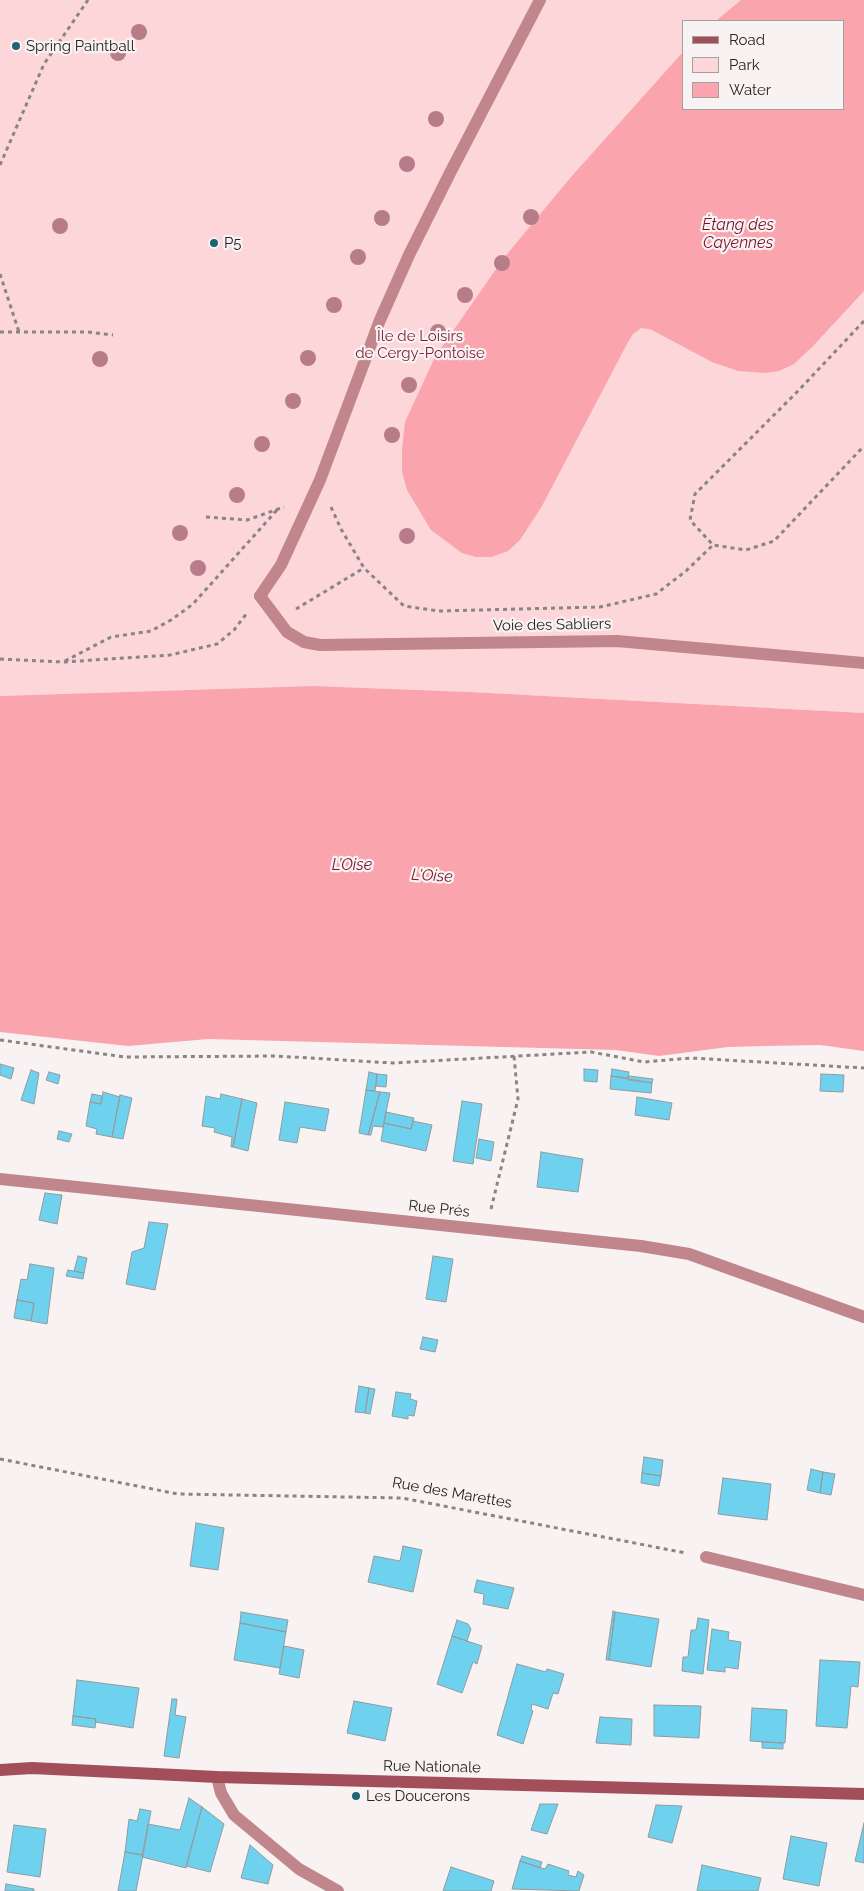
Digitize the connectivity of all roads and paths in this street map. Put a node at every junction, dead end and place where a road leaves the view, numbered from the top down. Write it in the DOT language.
graph roads {
  1 [pos="88,0"];
  2 [pos="540,0"];
  3 [pos="0,165"];
  4 [pos="0,274"];
  5 [pos="864,321"];
  6 [pos="0,332"];
  7 [pos="18,332"];
  8 [pos="113,335"];
  9 [pos="864,446"];
  10 [pos="320,480"];
  11 [pos="290,502"];
  12 [pos="280,508"];
  13 [pos="206,517"];
  14 [pos="713,545"];
  15 [pos="364,568"];
  16 [pos="260,596"];
  17 [pos="276,621"];
  18 [pos="0,659"];
  19 [pos="63,662"];
  20 [pos="864,663"];
  21 [pos="0,1040"];
  22 [pos="514,1056"];
  23 [pos="864,1068"];
  24 [pos="0,1179"];
  25 [pos="486,1230"];
  26 [pos="864,1317"];
  27 [pos="0,1459"];
  28 [pos="706,1557"];
  29 [pos="864,1595"];
  30 [pos="0,1770"];
  31 [pos="217,1777"];
  32 [pos="864,1794"];
  33 [pos="338,1891"];
  1 -- 3 [label="path"];
  2 -- 10 [label="street"];
  4 -- 7 [label="path"];
  5 -- 14 [label="path"];
  6 -- 7 [label="path"];
  7 -- 8 [label="path"];
  9 -- 14 [label="path"];
  10 -- 15 [label="path"];
  10 -- 16 [label="street"];
  11 -- 12 [label="path"];
  12 -- 13 [label="path"];
  12 -- 19 [label="path"];
  14 -- 15 [label="path"];
  15 -- 17 [label="path"];
  16 -- 17 [label="street, Voie des Sabliers"];
  16 -- 19 [label="path"];
  17 -- 20 [label="street, Voie des Sabliers"];
  18 -- 19 [label="path"];
  21 -- 22 [label="path"];
  22 -- 23 [label="path"];
  22 -- 25 [label="path"];
  24 -- 25 [label="street, Rue Prés"];
  25 -- 26 [label="street, Rue Prés"];
  27 -- 28 [label="path, Rue des Marettes"];
  28 -- 29 [label="street"];
  30 -- 31 [label="street, Rue Nationale"];
  31 -- 32 [label="street, Rue Nationale"];
  31 -- 33 [label="street"];
}
